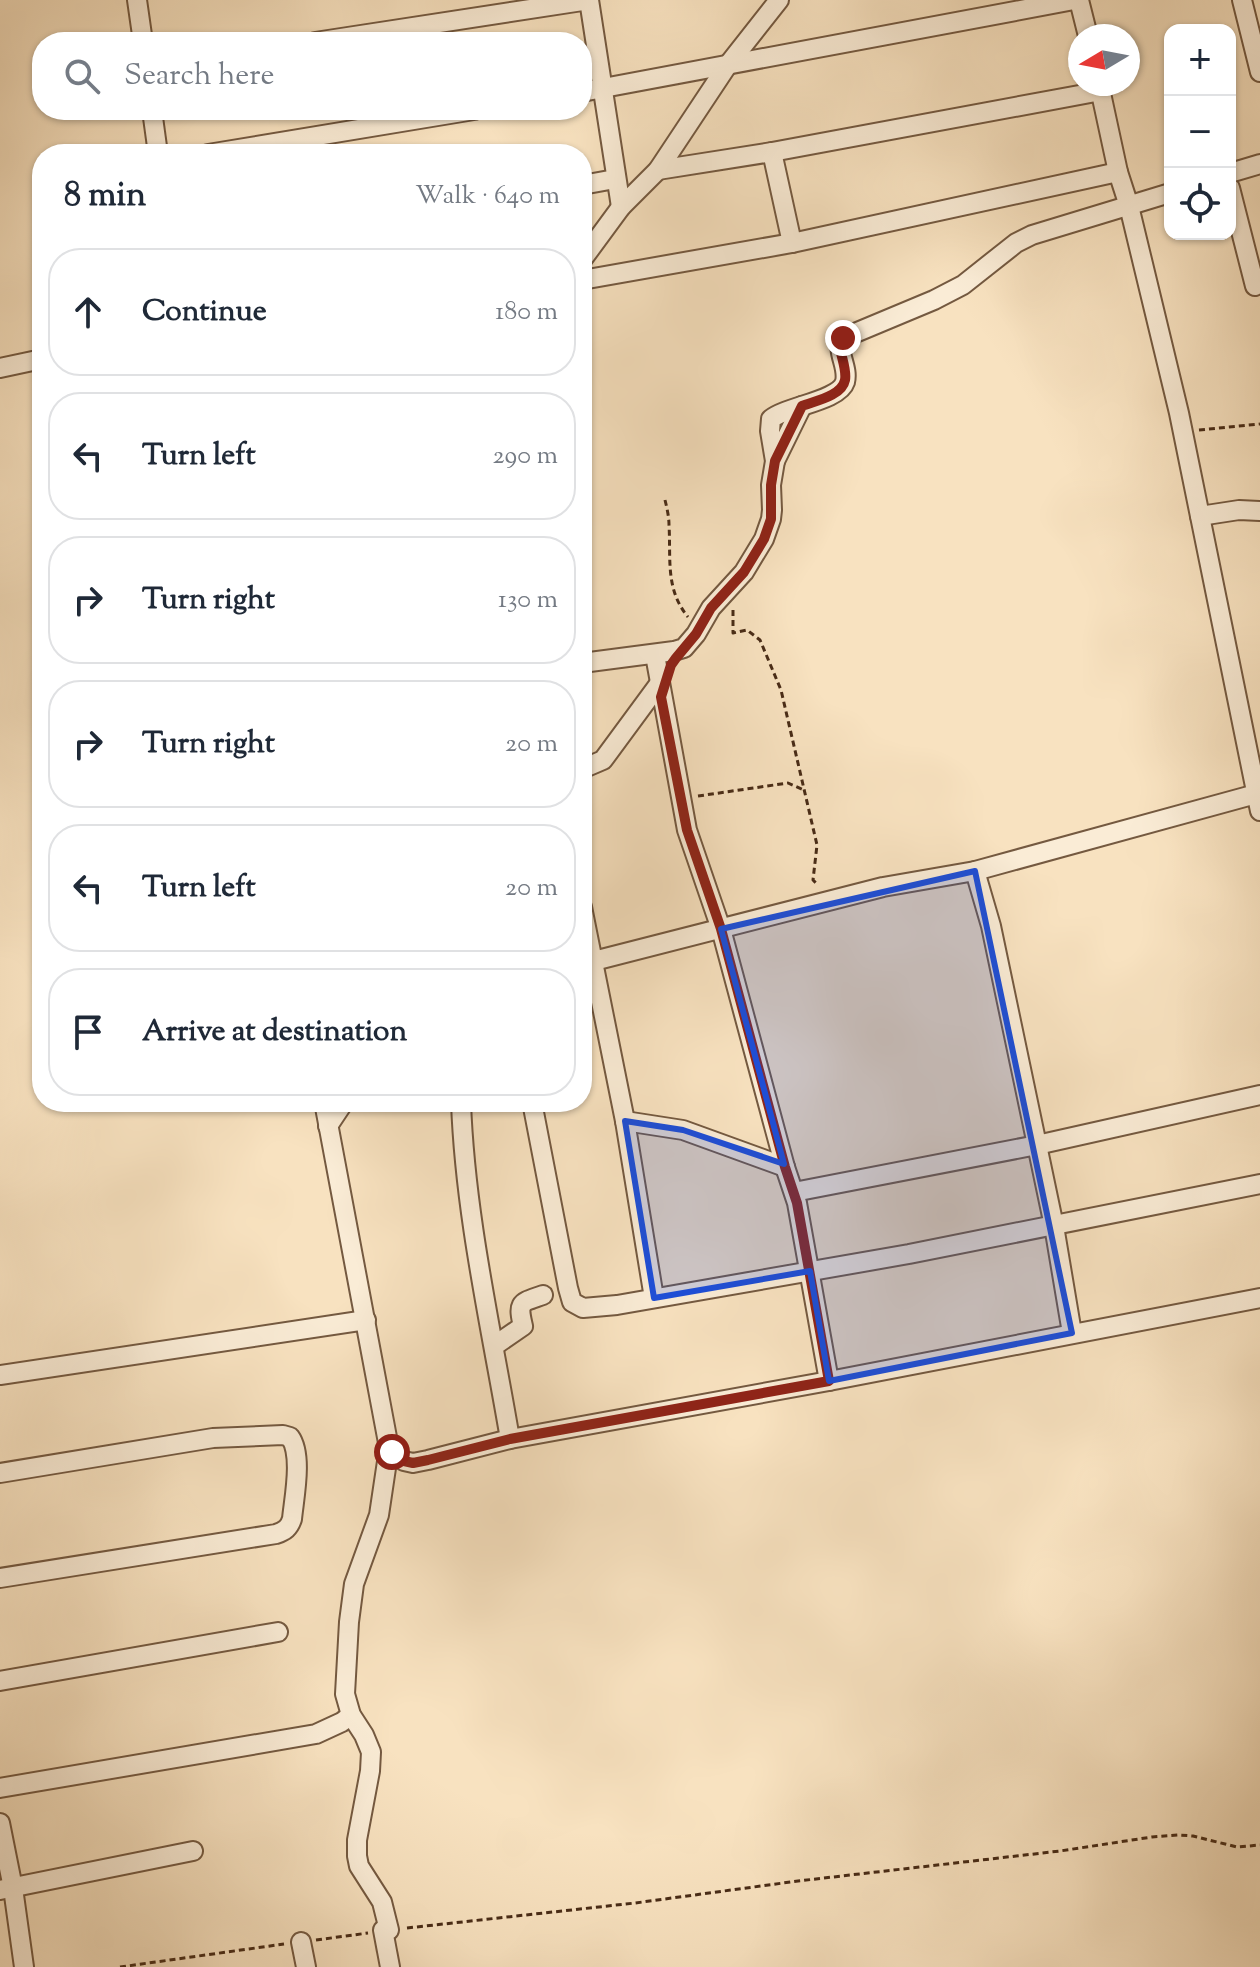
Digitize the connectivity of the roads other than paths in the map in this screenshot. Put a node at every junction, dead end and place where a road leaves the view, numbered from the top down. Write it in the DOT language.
graph roads {
  1 [pos="137,0"];
  2 [pos="589,0"];
  3 [pos="779,0"];
  4 [pos="1077,0"];
  5 [pos="1242,0"];
  6 [pos="1084,24"];
  7 [pos="142,32"];
  8 [pos="380,32"];
  9 [pos="727,66"];
  10 [pos="1260,72"];
  11 [pos="603,89"];
  12 [pos="592,91"];
  13 [pos="1068,94"];
  14 [pos="1102,96"];
  15 [pos="153,120"];
  16 [pos="414,120"];
  17 [pos="157,144"];
  18 [pos="268,144"];
  19 [pos="772,152"];
  20 [pos="1260,164"];
  21 [pos="658,170"];
  22 [pos="1236,171"];
  23 [pos="1118,172"];
  24 [pos="615,179"];
  25 [pos="592,183"];
  26 [pos="1164,195"];
  27 [pos="1129,206"];
  28 [pos="621,207"];
  29 [pos="1236,212"];
  30 [pos="792,243"];
  31 [pos="592,246"];
  32 [pos="592,278"];
  33 [pos="1255,286"];
  34 [pos="32,361"];
  35 [pos="0,368"];
  36 [pos="1260,511"];
  37 [pos="1200,516"];
  38 [pos="684,648"];
  39 [pos="655,655"];
  40 [pos="592,662"];
  41 [pos="660,691"];
  42 [pos="592,765"];
  43 [pos="1258,802"];
  44 [pos="975,871"];
  45 [pos="721,929"];
  46 [pos="592,962"];
  47 [pos="592,984"];
  48 [pos="1260,1095"];
  49 [pos="326,1112"];
  50 [pos="337,1112"];
  51 [pos="461,1112"];
  52 [pos="534,1112"];
  53 [pos="625,1121"];
  54 [pos="328,1126"];
  55 [pos="1037,1145"];
  56 [pos="785,1167"];
  57 [pos="1260,1184"];
  58 [pos="794,1192"];
  59 [pos="1054,1226"];
  60 [pos="810,1271"];
  61 [pos="543,1295"];
  62 [pos="654,1298"];
  63 [pos="1260,1298"];
  64 [pos="366,1320"];
  65 [pos="1072,1333"];
  66 [pos="494,1346"];
  67 [pos="0,1375"];
  68 [pos="829,1381"];
  69 [pos="510,1439"];
  70 [pos="389,1448"];
  71 [pos="0,1473"];
  72 [pos="0,1578"];
  73 [pos="278,1632"];
  74 [pos="0,1681"];
  75 [pos="351,1715"];
  76 [pos="0,1788"];
  77 [pos="0,1823"];
  78 [pos="193,1851"];
  79 [pos="6,1889"];
  80 [pos="301,1942"];
  81 [pos="24,1967"];
  82 [pos="306,1967"];
  83 [pos="390,1967"];
  1 -- 7 [label="street"];
  2 -- 8 [label="street"];
  2 -- 11 [label="street"];
  3 -- 9 [label="street"];
  4 -- 6 [label="street"];
  4 -- 9 [label="street"];
  5 -- 10 [label="street"];
  9 -- 11 [label="street"];
  9 -- 21 [label="street"];
  11 -- 12 [label="street"];
  11 -- 24 [label="street"];
  13 -- 19 [label="street"];
  14 -- 23 [label="street"];
  15 -- 17 [label="street"];
  16 -- 18 [label="street"];
  19 -- 21 [label="street"];
  19 -- 30 [label="street"];
  20 -- 22 [label="street"];
  21 -- 28 [label="street"];
  23 -- 27 [label="street"];
  23 -- 30 [label="street"];
  24 -- 25 [label="street"];
  24 -- 28 [label="street"];
  26 -- 27 [label="street"];
  27 -- 37 [label="street"];
  27 -- 38 [label="street"];
  28 -- 31 [label="street"];
  29 -- 33 [label="street"];
  30 -- 32 [label="street"];
  34 -- 35 [label="street"];
  36 -- 37 [label="street"];
  37 -- 43 [label="street"];
  38 -- 39 [label="street"];
  38 -- 41 [label="street"];
  39 -- 40 [label="street"];
  39 -- 41 [label="street"];
  41 -- 42 [label="street"];
  41 -- 45 [label="street"];
  43 -- 44 [label="street"];
  44 -- 45 [label="street"];
  44 -- 55 [label="street"];
  45 -- 46 [label="street"];
  45 -- 56 [label="street"];
  47 -- 53 [label="street"];
  48 -- 55 [label="street"];
  49 -- 54 [label="street"];
  50 -- 54 [label="street"];
  51 -- 66 [label="street"];
  52 -- 62 [label="street"];
  53 -- 56 [label="street"];
  53 -- 62 [label="street"];
  54 -- 64 [label="street"];
  55 -- 58 [label="street"];
  55 -- 59 [label="street"];
  56 -- 58 [label="street"];
  57 -- 59 [label="street"];
  58 -- 60 [label="street"];
  59 -- 60 [label="street"];
  59 -- 65 [label="street"];
  60 -- 62 [label="street"];
  60 -- 68 [label="street"];
  61 -- 66 [label="street"];
  63 -- 65 [label="street"];
  64 -- 67 [label="street"];
  64 -- 70 [label="street"];
  65 -- 68 [label="street"];
  66 -- 69 [label="street"];
  68 -- 69 [label="street"];
  69 -- 70 [label="street"];
  70 -- 75 [label="street"];
  71 -- 72 [label="street"];
  73 -- 74 [label="street"];
  75 -- 76 [label="street"];
  75 -- 83 [label="street"];
  77 -- 79 [label="street"];
  78 -- 79 [label="street"];
  79 -- 81 [label="street"];
  80 -- 82 [label="street"];
}
